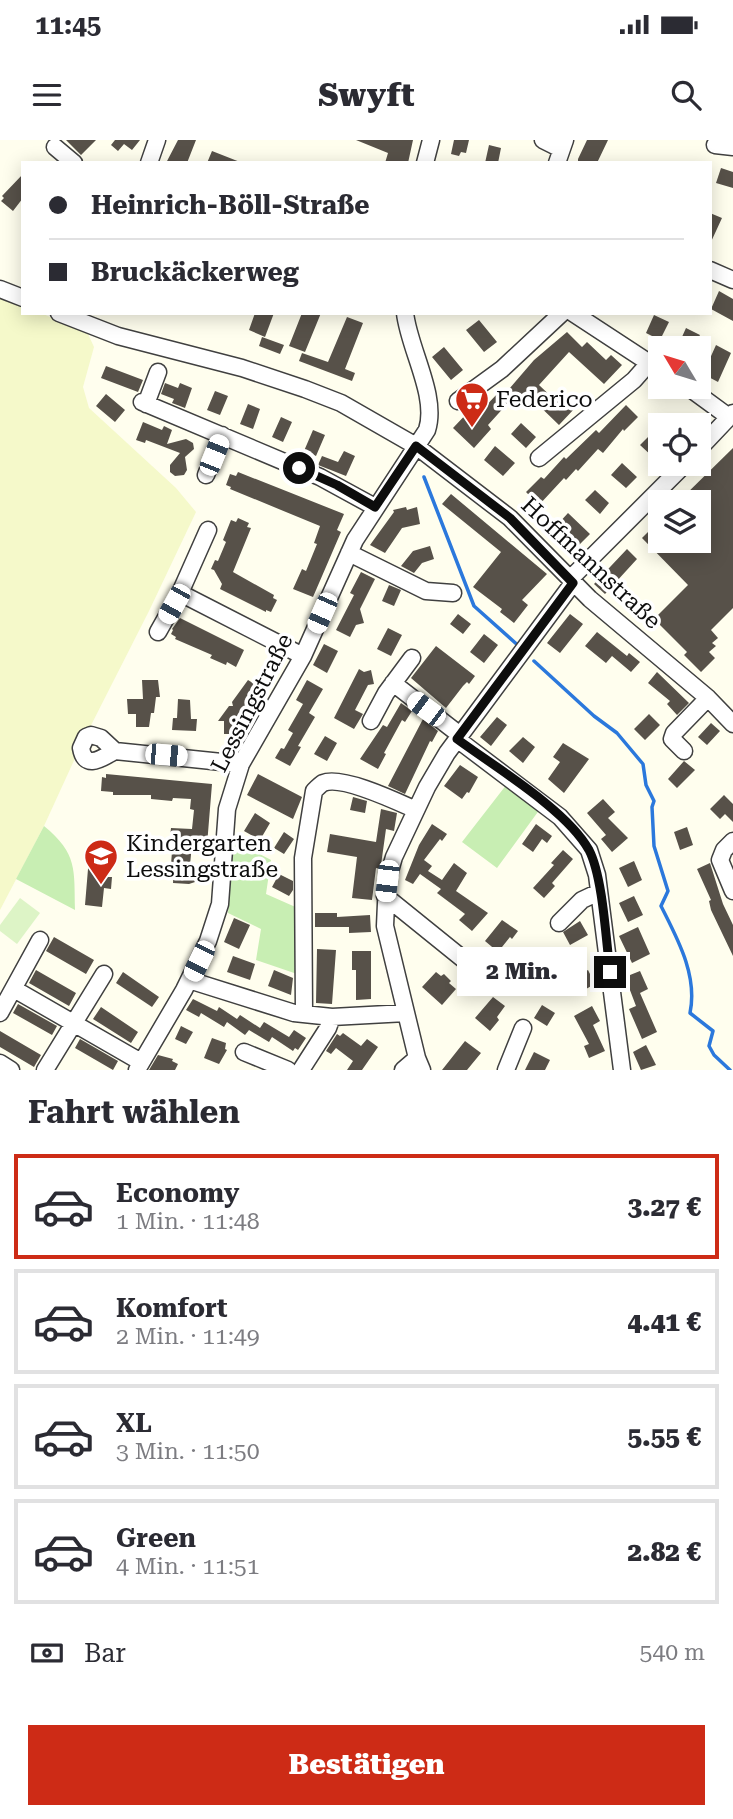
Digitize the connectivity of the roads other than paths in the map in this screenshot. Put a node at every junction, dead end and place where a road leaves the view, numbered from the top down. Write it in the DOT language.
graph roads {
  1 [pos="157,140"];
  2 [pos="431,140"];
  3 [pos="543,140"];
  4 [pos="715,145"];
  5 [pos="55,147"];
  6 [pos="733,147"];
  7 [pos="561,151"];
  8 [pos="72,161"];
  9 [pos="150,161"];
  10 [pos="426,161"];
  11 [pos="712,271"];
  12 [pos="733,281"];
  13 [pos="0,289"];
  14 [pos="21,297"];
  15 [pos="68,315"];
  16 [pos="405,315"];
  17 [pos="560,315"];
  18 [pos="576,315"];
  19 [pos="97,321"];
  20 [pos="648,362"];
  21 [pos="648,370"];
  22 [pos="158,372"];
  23 [pos="706,399"];
  24 [pos="458,401"];
  25 [pos="731,415"];
  26 [pos="222,435"];
  27 [pos="711,436"];
  28 [pos="416,446"];
  29 [pos="539,458"];
  30 [pos="206,475"];
  31 [pos="673,476"];
  32 [pos="375,507"];
  33 [pos="208,530"];
  34 [pos="349,553"];
  35 [pos="572,581"];
  36 [pos="180,593"];
  37 [pos="453,593"];
  38 [pos="158,632"];
  39 [pos="303,656"];
  40 [pos="412,658"];
  41 [pos="393,683"];
  42 [pos="708,698"];
  43 [pos="371,721"];
  44 [pos="733,724"];
  45 [pos="459,737"];
  46 [pos="115,751"];
  47 [pos="684,751"];
  48 [pos="241,764"];
  49 [pos="416,810"];
  50 [pos="733,841"];
  51 [pos="733,891"];
  52 [pos="599,892"];
  53 [pos="385,896"];
  54 [pos="558,923"];
  55 [pos="40,940"];
  56 [pos="513,969"];
  57 [pos="104,974"];
  58 [pos="189,980"];
  59 [pos="14,989"];
  60 [pos="0,1013"];
  61 [pos="406,1013"];
  62 [pos="304,1014"];
  63 [pos="332,1017"];
  64 [pos="75,1023"];
  65 [pos="523,1028"];
  66 [pos="244,1052"];
  67 [pos="0,1063"];
  68 [pos="420,1064"];
  69 [pos="139,1066"];
  70 [pos="11,1070"];
  71 [pos="45,1070"];
  72 [pos="288,1070"];
  73 [pos="301,1070"];
  74 [pos="403,1070"];
  75 [pos="506,1070"];
  76 [pos="622,1070"];
  1 -- 9 [label="street"];
  2 -- 10 [label="street"];
  3 -- 7 [label="street"];
  4 -- 6 [label="street"];
  5 -- 8 [label="street"];
  11 -- 12 [label="street"];
  13 -- 14 [label="street"];
  15 -- 19 [label="street, Hoffmannstraße"];
  16 -- 28 [label="street, Lessingstraße"];
  17 -- 24 [label="street"];
  18 -- 20 [label="street"];
  19 -- 28 [label="street, Hoffmannstraße"];
  21 -- 29 [label="street"];
  22 -- 26 [label="street"];
  23 -- 25 [label="street"];
  25 -- 27 [label="street"];
  26 -- 30 [label="street"];
  26 -- 32 [label="street"];
  28 -- 32 [label="street, Lessingstraße"];
  28 -- 35 [label="street, Hoffmannstraße"];
  31 -- 35 [label="street"];
  32 -- 34 [label="street, Lessingstraße"];
  33 -- 36 [label="street"];
  34 -- 37 [label="street"];
  34 -- 39 [label="street, Lessingstraße"];
  35 -- 42 [label="street, Hoffmannstraße"];
  35 -- 45 [label="street"];
  36 -- 38 [label="street"];
  36 -- 39 [label="street"];
  39 -- 48 [label="street, Lessingstraße"];
  40 -- 41 [label="street"];
  41 -- 43 [label="street"];
  41 -- 45 [label="street"];
  42 -- 44 [label="street, Hoffmannstraße"];
  42 -- 47 [label="street"];
  45 -- 49 [label="street"];
  45 -- 52 [label="street"];
  46 -- 48 [label="street"];
  48 -- 58 [label="street, Lessingstraße"];
  49 -- 53 [label="street"];
  49 -- 62 [label="street"];
  50 -- 51 [label="street"];
  52 -- 54 [label="street"];
  52 -- 76 [label="street"];
  53 -- 56 [label="street"];
  53 -- 61 [label="street"];
  55 -- 59 [label="street"];
  57 -- 64 [label="street"];
  58 -- 62 [label="street"];
  58 -- 69 [label="street, Lessingstraße"];
  59 -- 60 [label="street"];
  59 -- 64 [label="street"];
  61 -- 63 [label="street"];
  61 -- 68 [label="street"];
  62 -- 63 [label="street"];
  63 -- 73 [label="street"];
  64 -- 69 [label="street"];
  64 -- 71 [label="street"];
  65 -- 75 [label="street"];
  66 -- 72 [label="street"];
  67 -- 70 [label="street"];
  68 -- 74 [label="street"];
}
